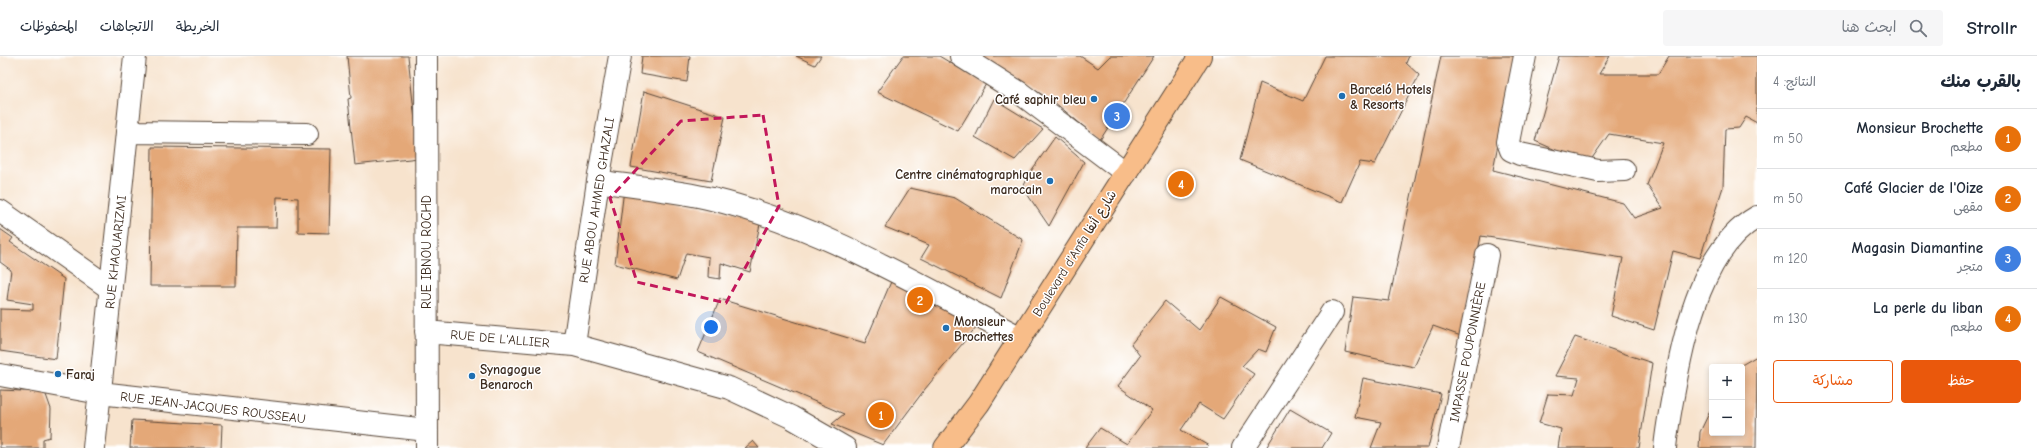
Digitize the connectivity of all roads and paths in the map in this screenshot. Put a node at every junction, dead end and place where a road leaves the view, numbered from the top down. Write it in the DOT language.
graph roads {
  1 [pos="135,56"];
  2 [pos="426,56"];
  3 [pos="620,56"];
  4 [pos="961,56"];
  5 [pos="1200,56"];
  6 [pos="1525,56"];
  7 [pos="127,132"];
  8 [pos="307,134"];
  9 [pos="1624,170"];
  10 [pos="1126,173"];
  11 [pos="598,181"];
  12 [pos="0,211"];
  13 [pos="1757,217"];
  14 [pos="1487,255"];
  15 [pos="111,289"];
  16 [pos="1332,312"];
  17 [pos="426,332"];
  18 [pos="1021,338"];
  19 [pos="574,345"];
  20 [pos="0,375"];
  21 [pos="100,393"];
  22 [pos="427,439"];
  23 [pos="94,448"];
  24 [pos="846,448"];
  25 [pos="945,448"];
  26 [pos="1243,448"];
  27 [pos="1448,448"];
  28 [pos="1665,448"];
  1 -- 7 [label="street, RUE KHAOUARIZMI"];
  2 -- 17 [label="street, RUE IBNOU ROCHD"];
  3 -- 11 [label="street, RUE ABOU AHMED GHAZALI"];
  4 -- 10 [label="street"];
  5 -- 10 [label="main road, Boulevard d'Anfa شارع أنفا"];
  6 -- 9 [label="street"];
  7 -- 8 [label="street"];
  7 -- 15 [label="street, RUE KHAOUARIZMI"];
  10 -- 18 [label="main road, Boulevard d'Anfa شارع أنفا"];
  11 -- 18 [label="street"];
  11 -- 19 [label="street, RUE ABOU AHMED GHAZALI"];
  12 -- 15 [label="street"];
  13 -- 28 [label="street"];
  14 -- 27 [label="street, IMPASSE POUPONNIÈRE"];
  15 -- 21 [label="street, RUE KHAOUARIZMI"];
  16 -- 26 [label="street"];
  17 -- 19 [label="street, RUE DE L'ALLIER"];
  17 -- 22 [label="street, RUE IBNOU ROCHD"];
  18 -- 25 [label="main road, Boulevard d'Anfa شارع أنفا"];
  19 -- 24 [label="street, RUE DE L'ALLIER"];
  20 -- 21 [label="street, RUE JEAN-JACQUES ROUSSEAU"];
  21 -- 22 [label="street, RUE JEAN-JACQUES ROUSSEAU"];
  21 -- 23 [label="street, RUE KHAOUARIZMI"];
}
